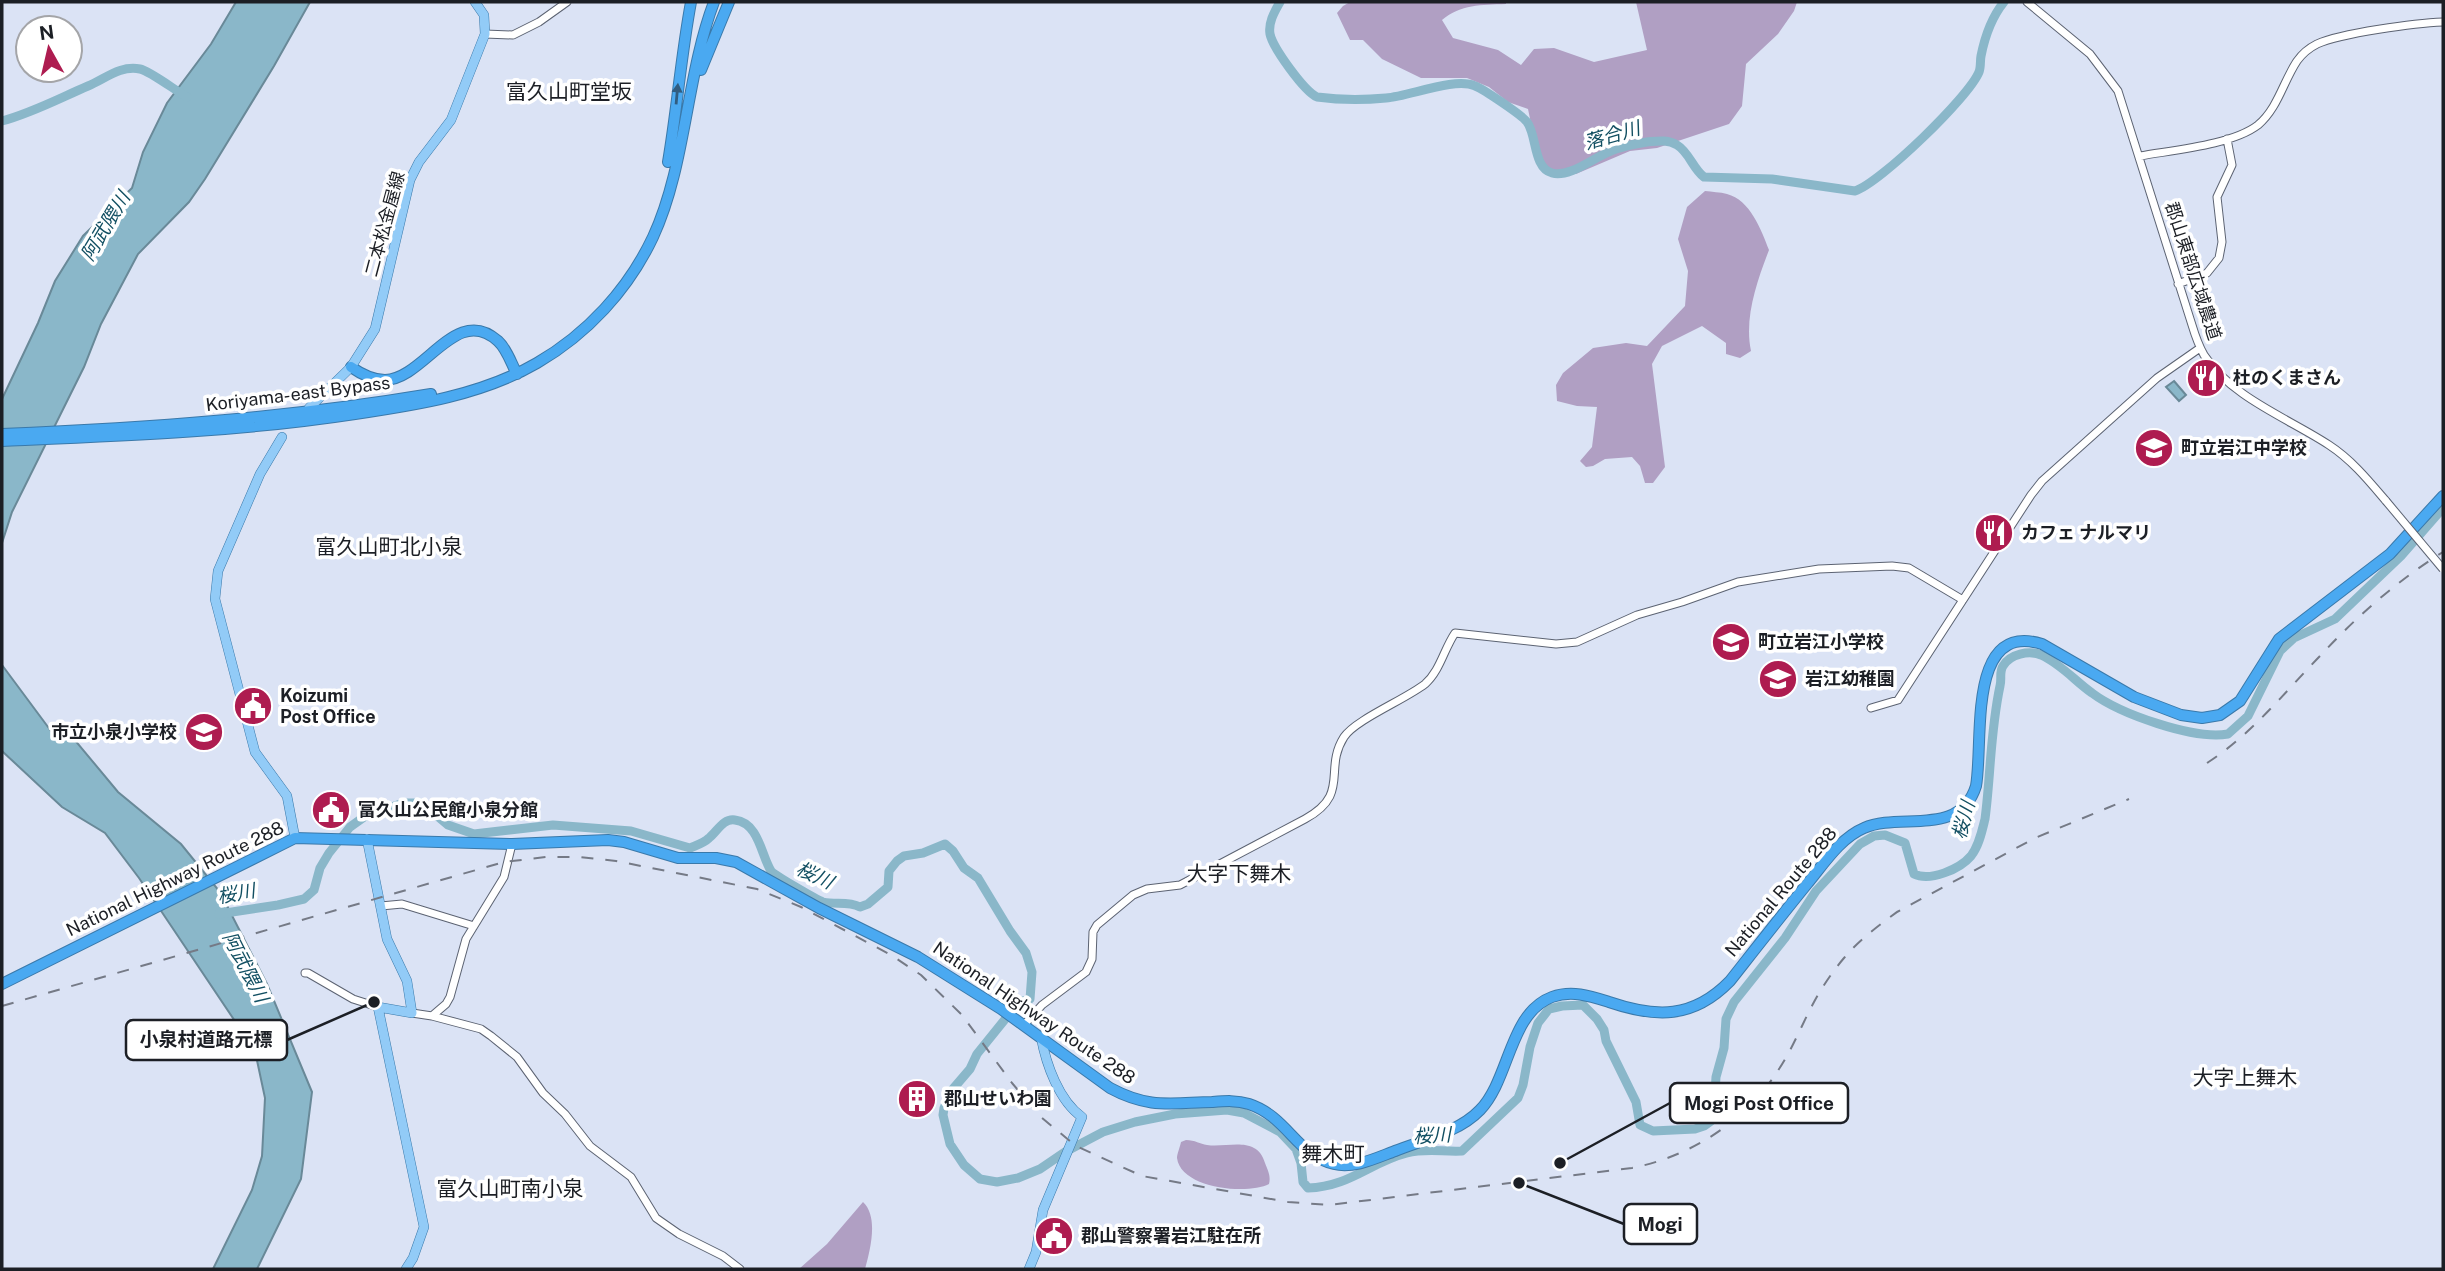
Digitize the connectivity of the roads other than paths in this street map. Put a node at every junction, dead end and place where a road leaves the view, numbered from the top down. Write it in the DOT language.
graph roads {
  1 [pos="475,2"];
  2 [pos="567,2"];
  3 [pos="691,2"];
  4 [pos="714,2"];
  5 [pos="730,2"];
  6 [pos="2027,2"];
  7 [pos="2443,22"];
  8 [pos="485,34"];
  9 [pos="2227,139"];
  10 [pos="2140,156"];
  11 [pos="668,195"];
  12 [pos="663,211"];
  13 [pos="2179,284"];
  14 [pos="2200,348"];
  15 [pos="351,367"];
  16 [pos="516,372"];
  17 [pos="309,408"];
  18 [pos="2,434"];
  19 [pos="125,434"];
  20 [pos="282,437"];
  21 [pos="2,442"];
  22 [pos="2443,496"];
  23 [pos="2443,569"];
  24 [pos="1963,600"];
  25 [pos="1871,708"];
  26 [pos="295,838"];
  27 [pos="367,839"];
  28 [pos="512,844"];
  29 [pos="381,906"];
  30 [pos="474,926"];
  31 [pos="305,973"];
  32 [pos="2,984"];
  33 [pos="378,1007"];
  34 [pos="412,1013"];
  35 [pos="432,1016"];
  36 [pos="1021,1023"];
  37 [pos="1041,1037"];
  38 [pos="406,1269"];
  39 [pos="740,1269"];
  40 [pos="1029,1269"];
  1 -- 8 [label="main road"];
  2 -- 8 [label="street"];
  12 -- 3 [label="highway, one-way"];
  4 -- 11 [label="highway, Koriyama-east Bypass"];
  5 -- 11 [label="highway"];
  6 -- 10 [label="street, 郡山東部広域農道"];
  7 -- 9 [label="street"];
  8 -- 15 [label="main road, 二本松金屋線"];
  9 -- 10 [label="street"];
  9 -- 13 [label="street"];
  10 -- 13 [label="street, 郡山東部広域農道"];
  11 -- 12 [label="highway, Koriyama-east Bypass"];
  12 -- 16 [label="highway, Koriyama-east Bypass"];
  13 -- 14 [label="street, 郡山東部広域農道"];
  14 -- 23 [label="street, 郡山東部広域農道, bridge"];
  14 -- 24 [label="street"];
  15 -- 16 [label="highway"];
  15 -- 17 [label="main road, 二本松金屋線"];
  16 -- 19 [label="highway, Koriyama-east Bypass"];
  18 -- 19 [label="highway, Koriyama-east Bypass"];
  19 -- 21 [label="highway"];
  20 -- 26 [label="main road"];
  22 -- 37 [label="highway, National Highway Route 288"];
  24 -- 25 [label="street"];
  24 -- 36 [label="street"];
  26 -- 27 [label="highway, National Highway Route 288"];
  26 -- 32 [label="highway, National Highway Route 288"];
  27 -- 28 [label="highway, National Highway Route 288"];
  27 -- 29 [label="main road"];
  28 -- 30 [label="street"];
  28 -- 36 [label="highway, National Highway Route 288"];
  29 -- 30 [label="street"];
  29 -- 34 [label="main road"];
  30 -- 35 [label="street"];
  31 -- 33 [label="street"];
  33 -- 34 [label="main road"];
  33 -- 38 [label="main road"];
  34 -- 35 [label="street"];
  35 -- 39 [label="street"];
  36 -- 37 [label="highway, National Highway Route 288"];
  37 -- 40 [label="main road"];
}
